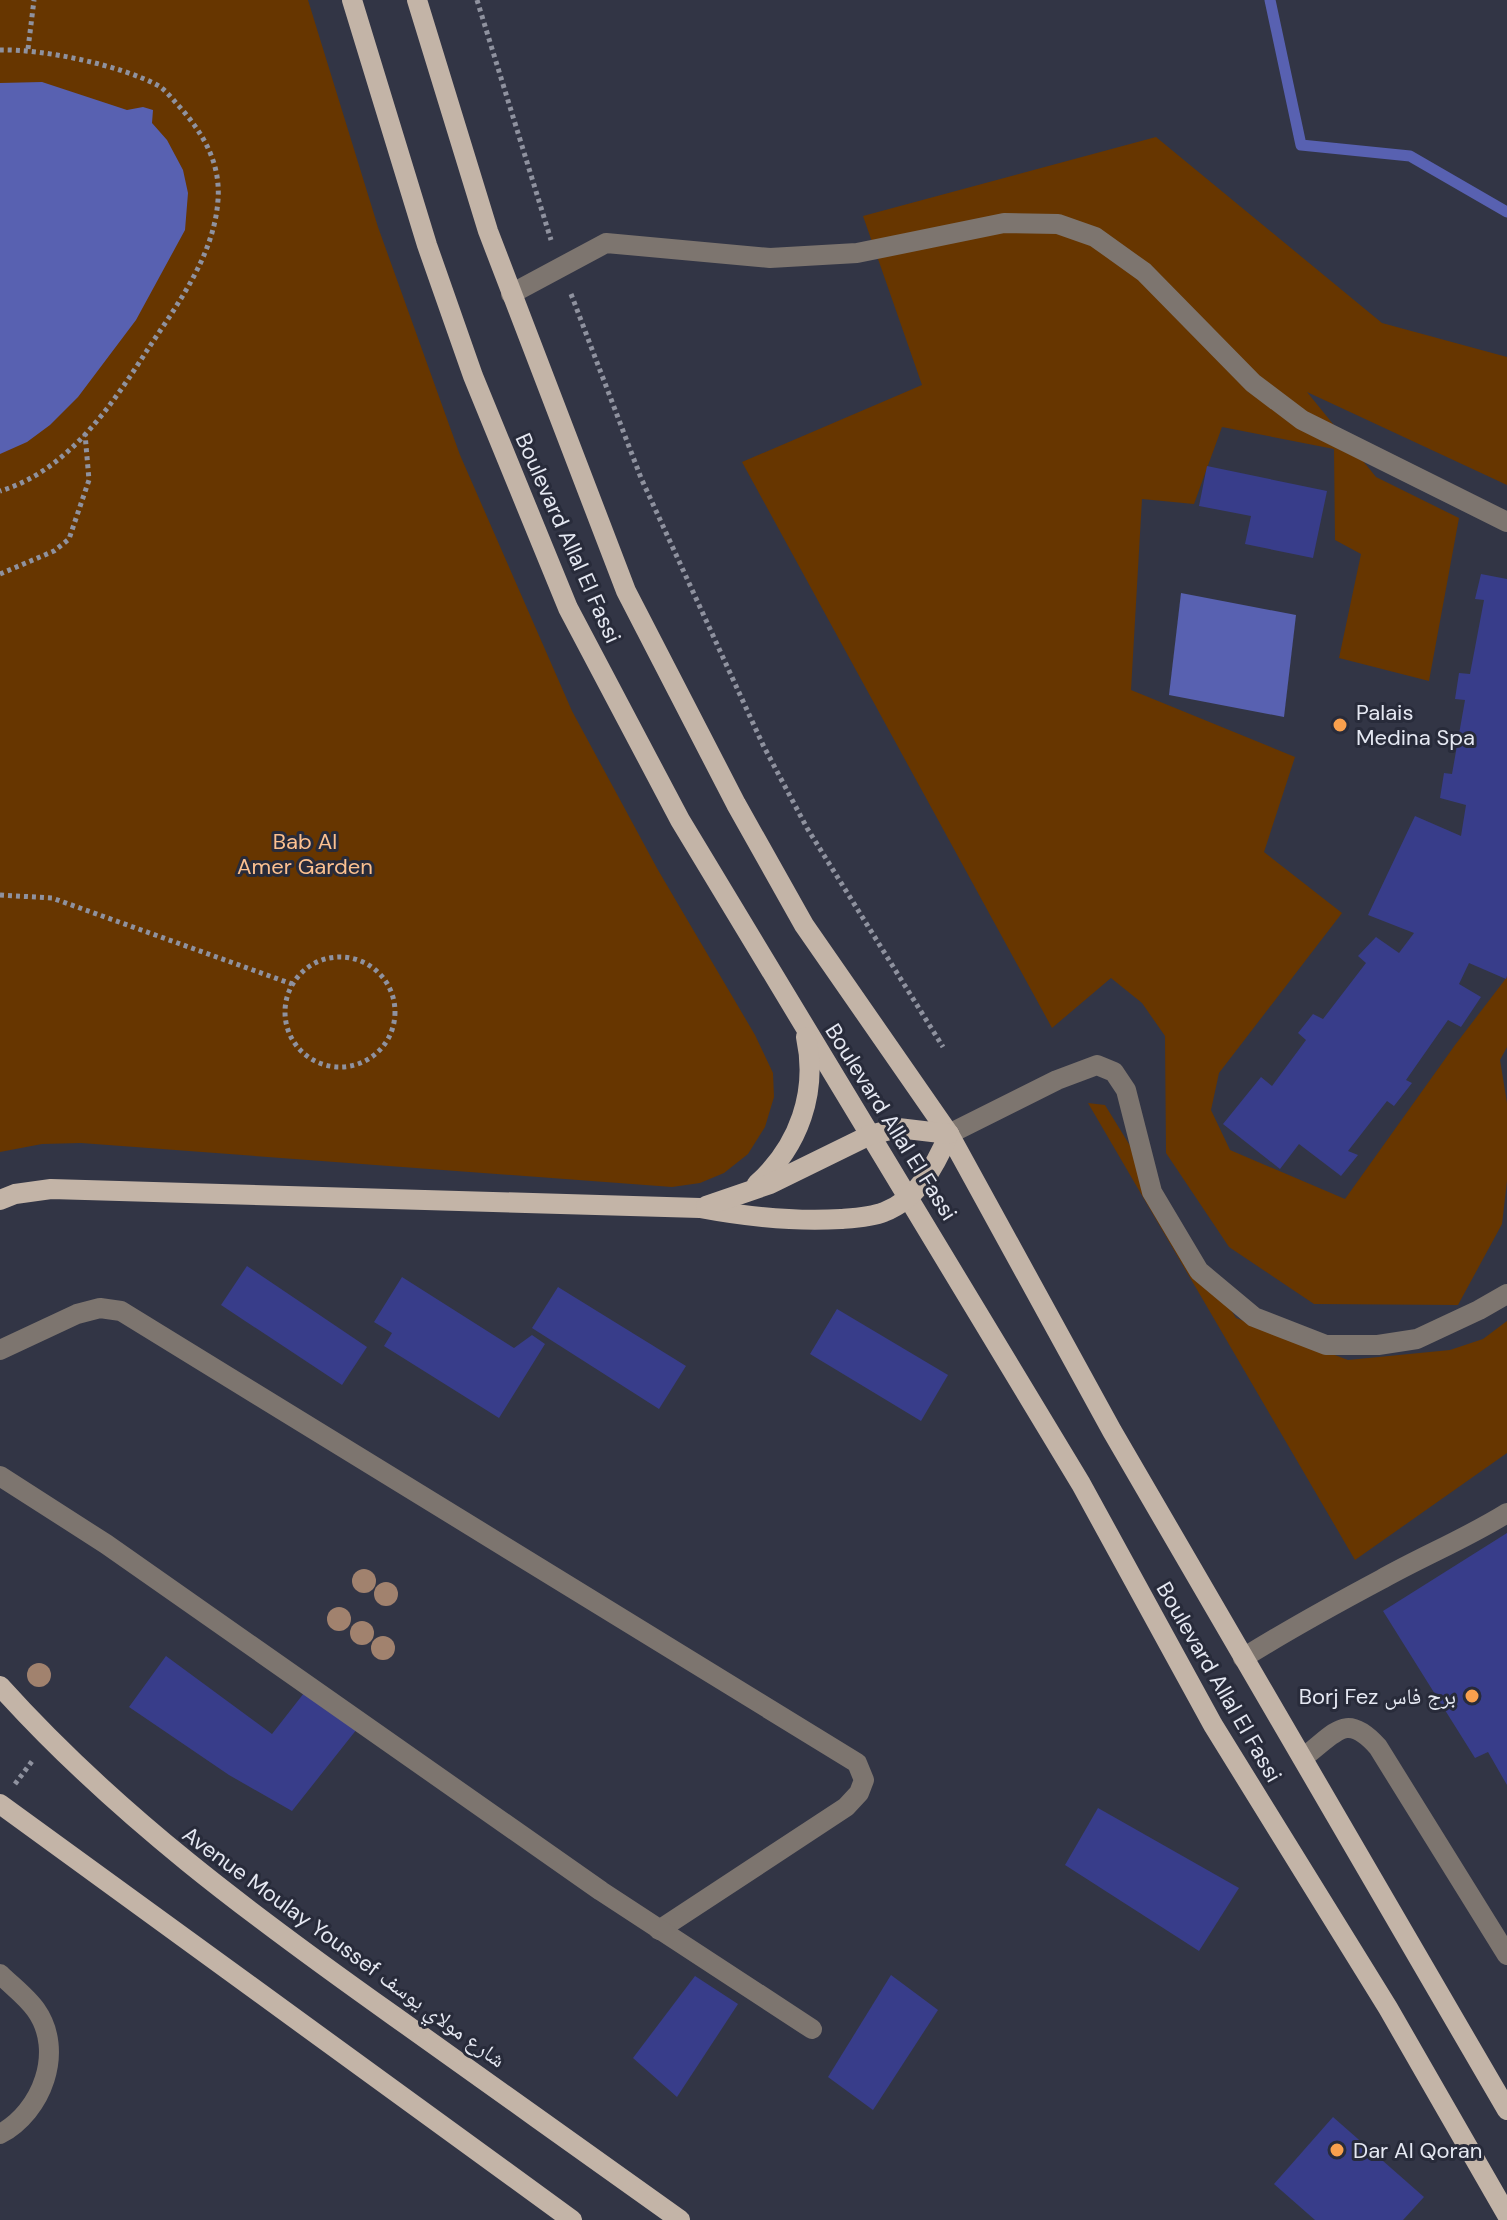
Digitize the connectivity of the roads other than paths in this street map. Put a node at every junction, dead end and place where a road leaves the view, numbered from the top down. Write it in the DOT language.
graph roads {
  1 [pos="352,0"];
  2 [pos="417,0"];
  3 [pos="511,294"];
  4 [pos="1507,522"];
  5 [pos="803,1025"];
  6 [pos="949,1134"];
  7 [pos="870,1135"];
  8 [pos="749,1191"];
  9 [pos="907,1198"];
  10 [pos="0,1200"];
  11 [pos="700,1208"];
  12 [pos="1507,1294"];
  13 [pos="0,1350"];
  14 [pos="0,1476"];
  15 [pos="1507,1513"];
  16 [pos="1243,1658"];
  17 [pos="0,1686"];
  18 [pos="1304,1757"];
  19 [pos="0,1805"];
  20 [pos="659,1930"];
  21 [pos="1507,1955"];
  22 [pos="0,1974"];
  23 [pos="812,2029"];
  24 [pos="1507,2110"];
  25 [pos="0,2134"];
  26 [pos="1507,2215"];
  27 [pos="572,2220"];
  28 [pos="680,2220"];
  1 -- 5 [label="main road, Boulevard Allal El Fassi"];
  2 -- 3 [label="main road, Boulevard Allal El Fassi"];
  3 -- 4 [label="street"];
  3 -- 6 [label="main road, Boulevard Allal El Fassi"];
  5 -- 7 [label="main road, Boulevard Allal El Fassi"];
  5 -- 8 [label="main road"];
  6 -- 7 [label="main road"];
  6 -- 9 [label="main road"];
  6 -- 12 [label="street"];
  6 -- 16 [label="main road, Boulevard Allal El Fassi"];
  7 -- 8 [label="main road"];
  7 -- 9 [label="main road, Boulevard Allal El Fassi"];
  8 -- 11 [label="main road"];
  9 -- 11 [label="main road"];
  9 -- 26 [label="main road, Boulevard Allal El Fassi"];
  10 -- 11 [label="main road"];
  13 -- 20 [label="street"];
  14 -- 20 [label="street"];
  15 -- 16 [label="street"];
  16 -- 18 [label="main road, Boulevard Allal El Fassi"];
  17 -- 28 [label="main road, Avenue Moulay Youssef شارع مولاي يوسف"];
  18 -- 21 [label="street"];
  18 -- 24 [label="main road, Boulevard Allal El Fassi"];
  19 -- 27 [label="main road"];
  20 -- 23 [label="street"];
  22 -- 25 [label="street"];
}
